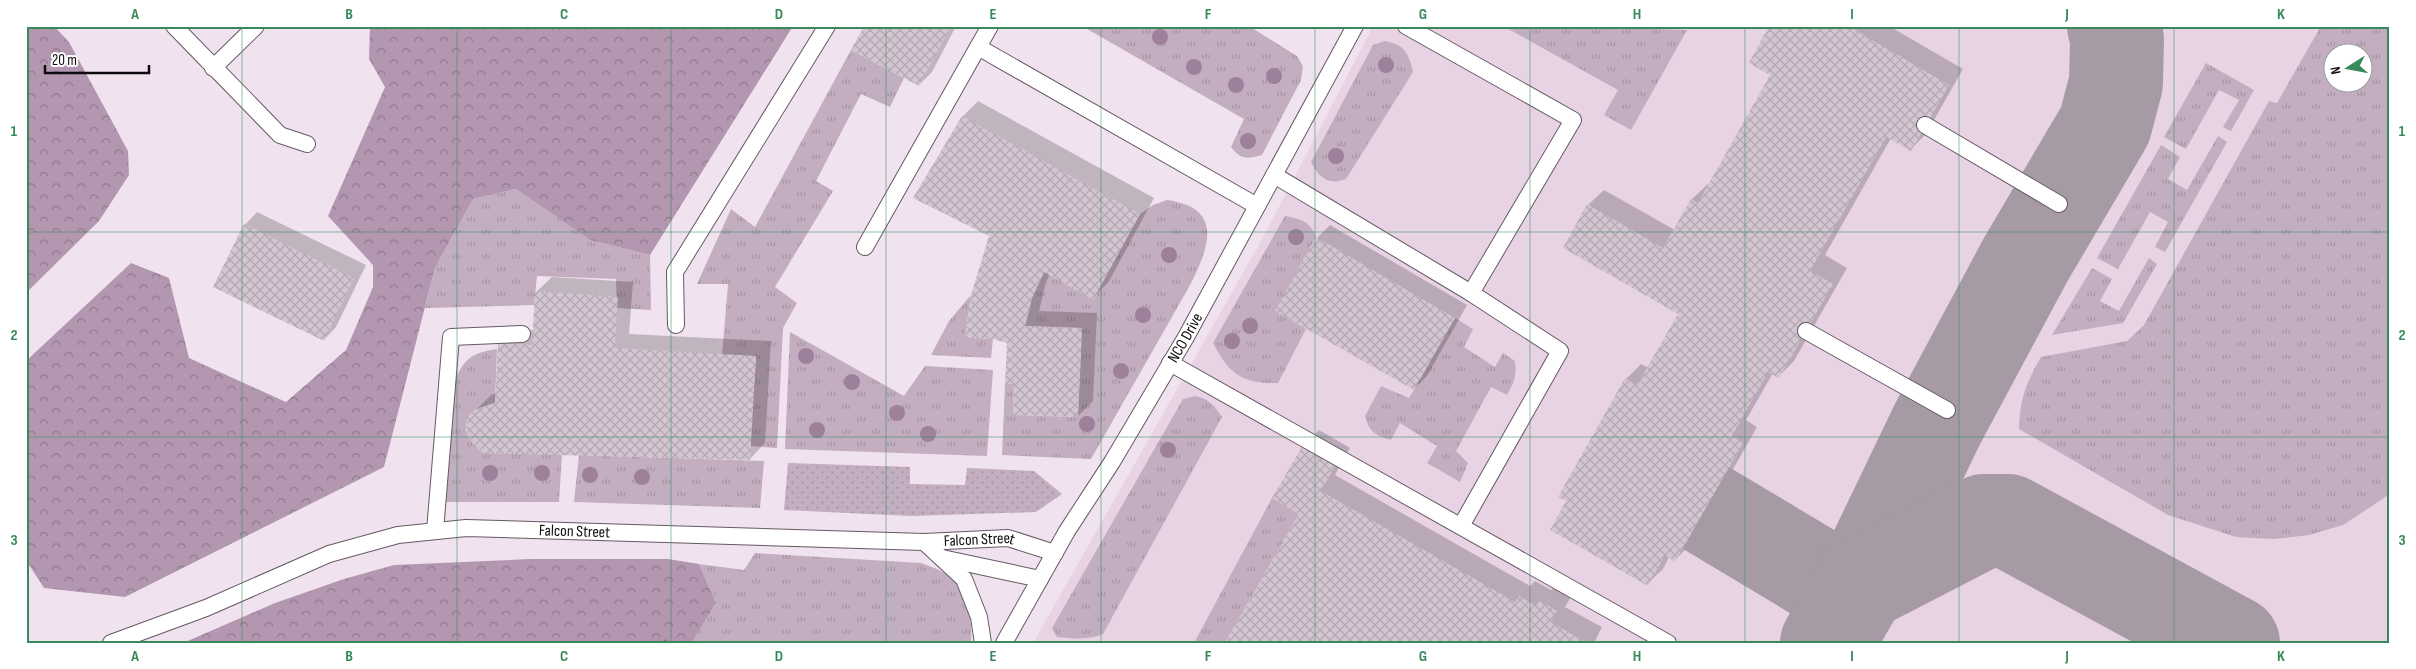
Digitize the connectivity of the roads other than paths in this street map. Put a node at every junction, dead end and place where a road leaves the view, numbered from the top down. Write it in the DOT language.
graph roads {
  1 [pos="174,26"];
  2 [pos="256,26"];
  3 [pos="827,26"];
  4 [pos="990,26"];
  5 [pos="1355,26"];
  6 [pos="1406,26"];
  7 [pos="978,47"];
  8 [pos="213,68"];
  9 [pos="1926,126"];
  10 [pos="307,144"];
  11 [pos="1274,175"];
  12 [pos="2058,204"];
  13 [pos="1257,206"];
  14 [pos="865,247"];
  15 [pos="1471,293"];
  16 [pos="676,325"];
  17 [pos="1806,331"];
  18 [pos="522,334"];
  19 [pos="1170,362"];
  20 [pos="1947,410"];
  21 [pos="1461,526"];
  22 [pos="435,532"];
  23 [pos="924,542"];
  24 [pos="1055,553"];
  25 [pos="940,557"];
  26 [pos="1040,579"];
  27 [pos="111,643"];
  28 [pos="983,643"];
  29 [pos="1004,643"];
  30 [pos="1668,643"];
  1 -- 8 [label="lane"];
  2 -- 8 [label="lane"];
  3 -- 16 [label="lane"];
  4 -- 7 [label="lane"];
  5 -- 11 [label="lane, NCO Drive"];
  6 -- 15 [label="lane"];
  7 -- 13 [label="lane"];
  7 -- 14 [label="lane"];
  8 -- 10 [label="lane"];
  9 -- 12 [label="lane"];
  11 -- 13 [label="lane, NCO Drive"];
  11 -- 15 [label="lane"];
  13 -- 19 [label="lane, NCO Drive"];
  15 -- 21 [label="lane"];
  17 -- 20 [label="lane"];
  18 -- 22 [label="lane"];
  19 -- 21 [label="lane"];
  19 -- 24 [label="lane, NCO Drive"];
  21 -- 30 [label="lane"];
  22 -- 23 [label="lane, Falcon Street"];
  22 -- 27 [label="lane, Falcon Street"];
  23 -- 24 [label="lane, Falcon Street"];
  23 -- 25 [label="lane"];
  24 -- 26 [label="lane, NCO Drive"];
  25 -- 26 [label="lane"];
  25 -- 28 [label="lane"];
  26 -- 29 [label="lane, NCO Drive"];
}
